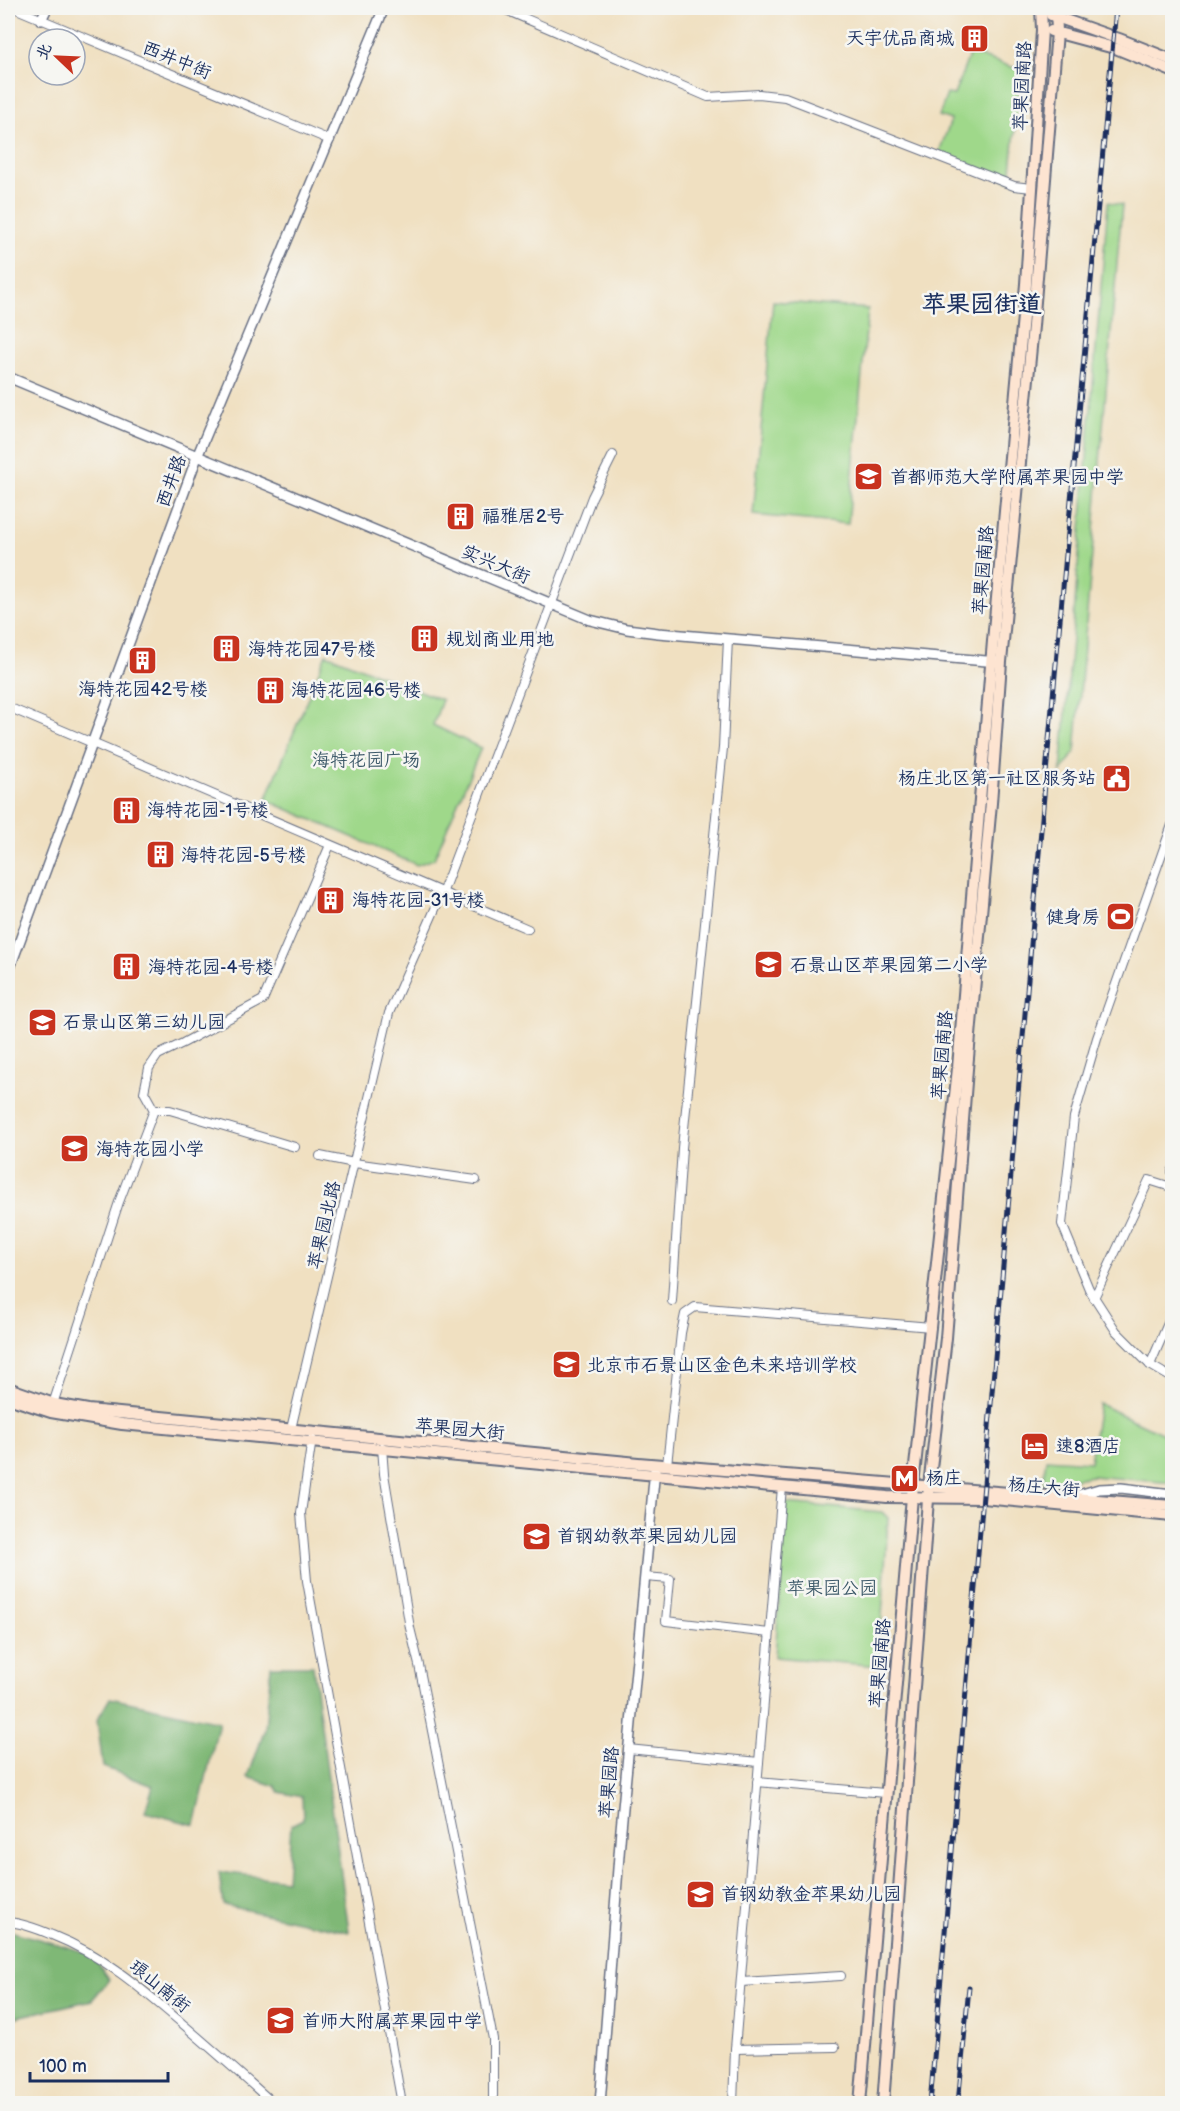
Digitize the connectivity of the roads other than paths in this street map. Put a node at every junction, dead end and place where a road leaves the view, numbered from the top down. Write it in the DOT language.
graph roads {
  1 [pos="14,8"];
  2 [pos="47,8"];
  3 [pos="384,8"];
  4 [pos="501,8"];
  5 [pos="1041,10"];
  6 [pos="1057,12"];
  7 [pos="41,20"];
  8 [pos="1042,30"];
  9 [pos="1057,32"];
  10 [pos="1173,60"];
  11 [pos="1173,71"];
  12 [pos="330,140"];
  13 [pos="1032,188"];
  14 [pos="8,377"];
  15 [pos="613,455"];
  16 [pos="197,457"];
  17 [pos="552,605"];
  18 [pos="728,639"];
  19 [pos="996,662"];
  20 [pos="8,707"];
  21 [pos="92,743"];
  22 [pos="1173,825"];
  23 [pos="330,845"];
  24 [pos="443,891"];
  25 [pos="528,929"];
  26 [pos="8,973"];
  27 [pos="154,1110"];
  28 [pos="295,1148"];
  29 [pos="320,1156"];
  30 [pos="354,1163"];
  31 [pos="1173,1171"];
  32 [pos="476,1180"];
  33 [pos="1172,1187"];
  34 [pos="1094,1298"];
  35 [pos="672,1301"];
  36 [pos="1173,1314"];
  37 [pos="931,1327"];
  38 [pos="1149,1365"];
  39 [pos="1173,1378"];
  40 [pos="8,1388"];
  41 [pos="8,1398"];
  42 [pos="52,1408"];
  43 [pos="291,1429"];
  44 [pos="313,1436"];
  45 [pos="382,1443"];
  46 [pos="659,1468"];
  47 [pos="782,1487"];
  48 [pos="912,1491"];
  49 [pos="929,1491"];
  50 [pos="1173,1494"];
  51 [pos="1072,1497"];
  52 [pos="1173,1506"];
  53 [pos="1173,1516"];
  54 [pos="645,1578"];
  55 [pos="769,1634"];
  56 [pos="628,1749"];
  57 [pos="759,1762"];
  58 [pos="757,1782"];
  59 [pos="885,1793"];
  60 [pos="8,1922"];
  61 [pos="841,1976"];
  62 [pos="741,1982"];
  63 [pos="835,2047"];
  64 [pos="735,2049"];
  65 [pos="274,2103"];
  66 [pos="402,2103"];
  67 [pos="493,2103"];
  68 [pos="600,2103"];
  69 [pos="733,2103"];
  70 [pos="860,2103"];
  71 [pos="883,2103"];
  1 -- 7 [label="street, 西井中街"];
  2 -- 7 [label="street"];
  3 -- 12 [label="street, 西井路"];
  4 -- 13 [label="street"];
  5 -- 6 [label="main road"];
  5 -- 8 [label="main road, 苹果园南路"];
  6 -- 9 [label="main road, 苹果园南路"];
  6 -- 10 [label="main road"];
  7 -- 12 [label="street, 西井中街"];
  8 -- 9 [label="main road"];
  8 -- 13 [label="main road, 苹果园南路"];
  9 -- 11 [label="main road"];
  9 -- 19 [label="main road, 苹果园南路"];
  12 -- 16 [label="street, 西井路"];
  13 -- 19 [label="main road, 苹果园南路"];
  14 -- 16 [label="street, 实兴大街"];
  15 -- 17 [label="street, 苹果园北路"];
  16 -- 17 [label="street, 实兴大街"];
  16 -- 21 [label="street, 西井路"];
  17 -- 18 [label="street, 实兴大街"];
  17 -- 24 [label="street, 苹果园北路"];
  18 -- 19 [label="street, 实兴大街"];
  18 -- 35 [label="street"];
  19 -- 37 [label="main road, 苹果园南路"];
  19 -- 49 [label="main road, 苹果园南路"];
  20 -- 21 [label="street"];
  21 -- 23 [label="street"];
  21 -- 26 [label="street, 西井路"];
  22 -- 34 [label="street"];
  23 -- 24 [label="street"];
  23 -- 27 [label="street"];
  24 -- 25 [label="street"];
  24 -- 30 [label="street, 苹果园北路"];
  27 -- 28 [label="street"];
  27 -- 42 [label="street"];
  29 -- 30 [label="street"];
  30 -- 32 [label="street"];
  30 -- 43 [label="street, 苹果园北路"];
  31 -- 33 [label="street"];
  33 -- 34 [label="street"];
  34 -- 38 [label="street"];
  36 -- 38 [label="street"];
  37 -- 46 [label="street"];
  37 -- 48 [label="main road, 苹果园南路"];
  38 -- 39 [label="street"];
  40 -- 42 [label="main road, 苹果园大街"];
  41 -- 42 [label="main road, 苹果园大街"];
  42 -- 43 [label="main road, 苹果园大街"];
  42 -- 44 [label="main road, 苹果园大街"];
  43 -- 44 [label="main road, 苹果园大街"];
  44 -- 45 [label="main road, 苹果园大街"];
  44 -- 66 [label="street"];
  45 -- 46 [label="main road, 苹果园大街"];
  45 -- 67 [label="street"];
  46 -- 47 [label="main road, 苹果园大街"];
  46 -- 48 [label="main road, 苹果园大街"];
  46 -- 54 [label="street, 苹果园路"];
  47 -- 48 [label="main road, 苹果园大街"];
  47 -- 55 [label="street"];
  48 -- 49 [label="main road, 杨庄大街"];
  48 -- 59 [label="main road, 苹果园南路"];
  49 -- 51 [label="main road, 杨庄大街"];
  49 -- 53 [label="main road, 杨庄大街"];
  49 -- 71 [label="main road, 苹果园南路"];
  50 -- 51 [label="street, 杨庄大街"];
  51 -- 52 [label="main road, 杨庄大街"];
  54 -- 55 [label="street"];
  54 -- 56 [label="street, 苹果园路"];
  55 -- 57 [label="street"];
  56 -- 57 [label="street"];
  56 -- 68 [label="street, 苹果园路"];
  57 -- 58 [label="street"];
  58 -- 59 [label="street"];
  58 -- 62 [label="street"];
  59 -- 70 [label="main road, 苹果园南路"];
  60 -- 65 [label="street, 琅山南街"];
  61 -- 62 [label="street"];
  62 -- 64 [label="street"];
  63 -- 64 [label="street"];
  64 -- 69 [label="street"];
}
